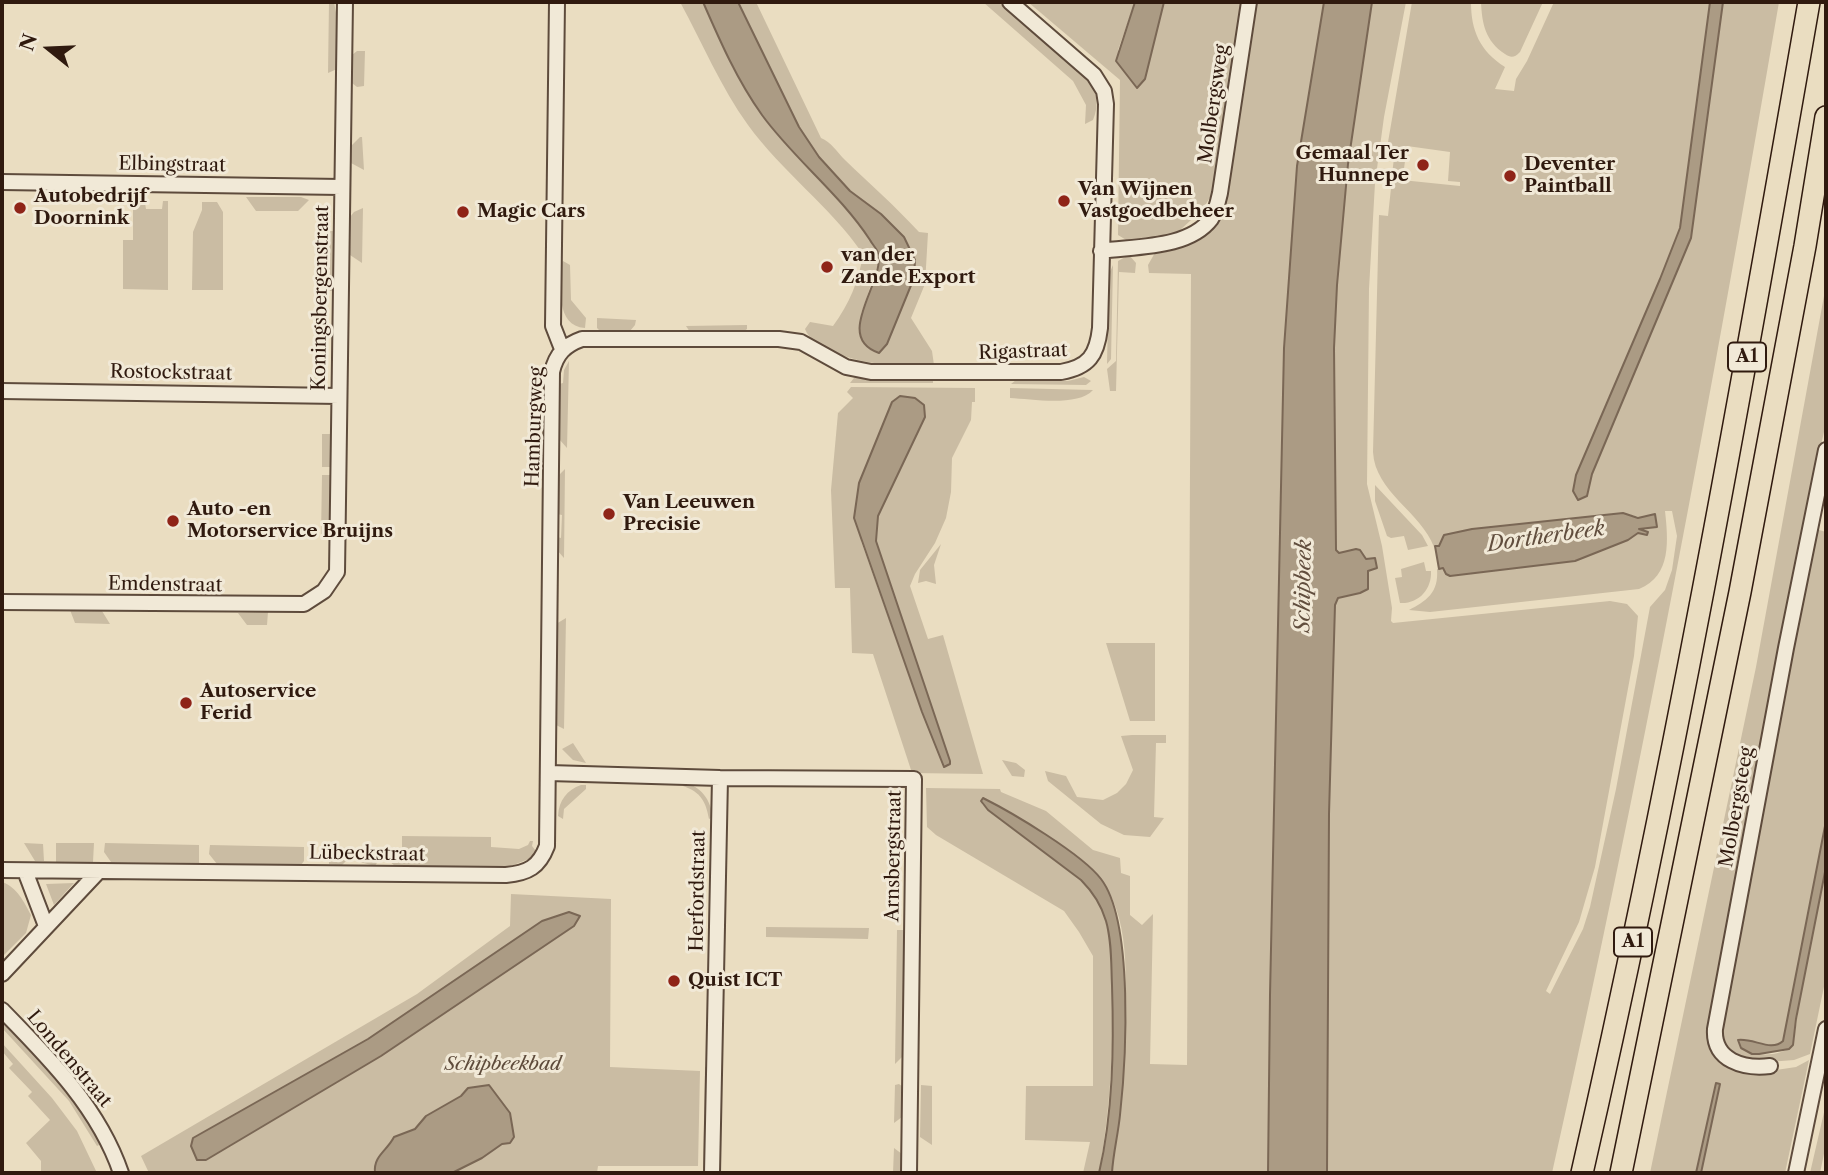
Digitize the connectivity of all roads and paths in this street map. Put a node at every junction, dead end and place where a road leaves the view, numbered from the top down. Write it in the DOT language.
graph roads {
  1 [pos="345,2"];
  2 [pos="557,2"];
  3 [pos="1010,2"];
  4 [pos="1249,2"];
  5 [pos="1809,2"];
  6 [pos="1826,117"];
  7 [pos="2,182"];
  8 [pos="341,187"];
  9 [pos="1101,251"];
  10 [pos="562,349"];
  11 [pos="2,390"];
  12 [pos="339,396"];
  13 [pos="1826,450"];
  14 [pos="1814,516"];
  15 [pos="1826,527"];
  16 [pos="324,591"];
  17 [pos="2,602"];
  18 [pos="549,773"];
  19 [pos="720,778"];
  20 [pos="2,870"];
  21 [pos="25,871"];
  22 [pos="99,871"];
  23 [pos="46,926"];
  24 [pos="2,974"];
  25 [pos="2,1010"];
  26 [pos="1826,1029"];
  27 [pos="1770,1066"];
  28 [pos="121,1173"];
  29 [pos="712,1173"];
  30 [pos="909,1173"];
  31 [pos="1582,1173"];
  32 [pos="1621,1173"];
  33 [pos="1796,1173"];
  1 -- 8 [label="street, Koningsbergenstraat"];
  2 -- 10 [label="street, Hamburgweg"];
  3 -- 9 [label="street, Rigastraat"];
  4 -- 9 [label="street, Molbergsweg"];
  5 -- 31 [label="highway, A1"];
  6 -- 32 [label="highway, A1"];
  7 -- 8 [label="street, Elbingstraat"];
  8 -- 12 [label="street, Koningsbergenstraat"];
  9 -- 10 [label="street, Rigastraat"];
  10 -- 18 [label="street, Hamburgweg"];
  11 -- 12 [label="street, Rostockstraat"];
  12 -- 16 [label="street, Koningsbergenstraat"];
  13 -- 14 [label="street, Molbergsteeg"];
  14 -- 15 [label="street"];
  14 -- 27 [label="street, Molbergsteeg"];
  16 -- 17 [label="street, Emdenstraat"];
  18 -- 19 [label="street, Arnsbergstraat"];
  18 -- 22 [label="street, Lübeckstraat"];
  19 -- 29 [label="street, Herfordstraat"];
  19 -- 30 [label="street, Arnsbergstraat"];
  20 -- 21 [label="street, Lübeckstraat"];
  21 -- 22 [label="street, Lübeckstraat"];
  21 -- 23 [label="street"];
  22 -- 23 [label="street"];
  23 -- 24 [label="street"];
  25 -- 28 [label="street, Londenstraat"];
  26 -- 33 [label="street"];
}
